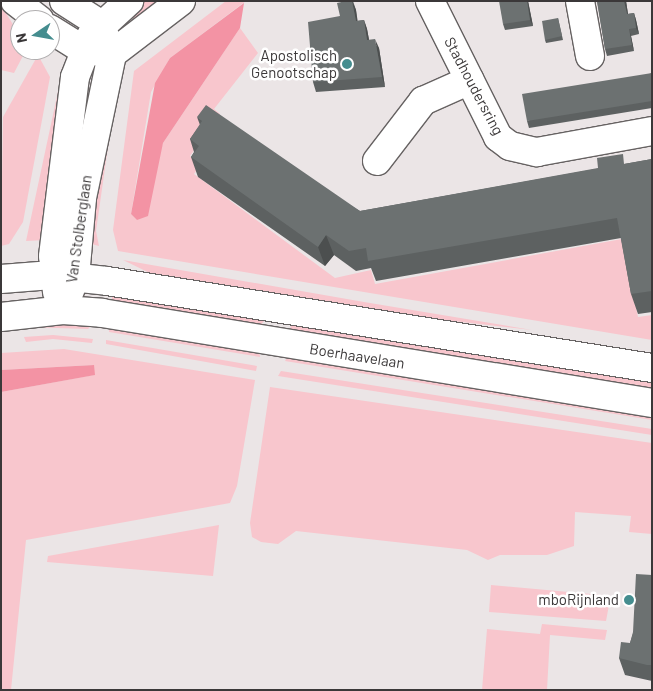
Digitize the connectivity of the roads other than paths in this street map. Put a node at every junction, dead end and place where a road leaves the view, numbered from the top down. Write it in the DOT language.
graph roads {
  1 [pos="15,1"];
  2 [pos="64,1"];
  3 [pos="129,1"];
  4 [pos="181,1"];
  5 [pos="430,1"];
  6 [pos="580,1"];
  7 [pos="26,10"];
  8 [pos="100,24"];
  9 [pos="60,35"];
  10 [pos="83,50"];
  11 [pos="112,54"];
  12 [pos="590,56"];
  13 [pos="470,80"];
  14 [pos="652,131"];
  15 [pos="377,161"];
  16 [pos="63,276"];
  17 [pos="1,279"];
  18 [pos="62,310"];
  19 [pos="1,317"];
  20 [pos="652,368"];
  21 [pos="652,404"];
  1 -- 7 [label="street"];
  2 -- 8 [label="street"];
  3 -- 8 [label="street, Van Stolberglaan"];
  4 -- 11 [label="street"];
  5 -- 13 [label="street, Stadhoudersring"];
  6 -- 12 [label="street"];
  8 -- 10 [label="street, Van Stolberglaan"];
  8 -- 11 [label="street"];
  9 -- 10 [label="street"];
  10 -- 11 [label="street"];
  10 -- 16 [label="street, Van Stolberglaan"];
  11 -- 16 [label="street, Van Stolberglaan"];
  13 -- 14 [label="street, Stadhoudersring"];
  13 -- 15 [label="street"];
  16 -- 17 [label="street"];
  16 -- 18 [label="street, Van Stolberglaan"];
  16 -- 20 [label="street"];
  18 -- 19 [label="street, Boerhaavelaan"];
  18 -- 21 [label="street, Boerhaavelaan"];
}
